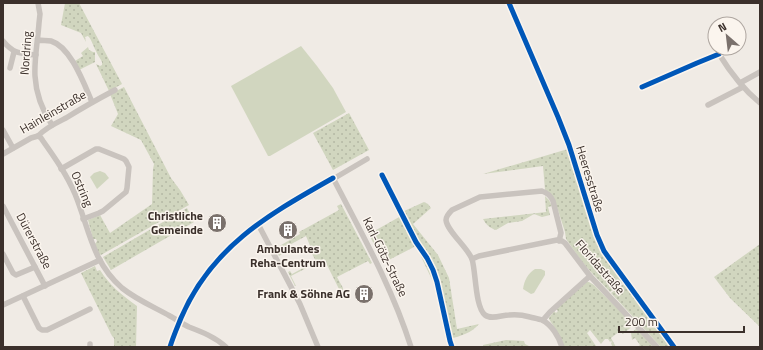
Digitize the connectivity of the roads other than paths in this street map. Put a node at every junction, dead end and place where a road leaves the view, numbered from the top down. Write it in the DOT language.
graph roads {
  1 [pos="38,3"];
  2 [pos="510,3"];
  3 [pos="38,40"];
  4 [pos="3,41"];
  5 [pos="14,52"];
  6 [pos="36,55"];
  7 [pos="10,68"];
  8 [pos="760,72"];
  9 [pos="742,85"];
  10 [pos="642,87"];
  11 [pos="115,90"];
  12 [pos="92,102"];
  13 [pos="760,103"];
  14 [pos="708,105"];
  15 [pos="52,125"];
  16 [pos="3,130"];
  17 [pos="38,136"];
  18 [pos="13,148"];
  19 [pos="3,154"];
  20 [pos="367,159"];
  21 [pos="61,169"];
  22 [pos="333,178"];
  23 [pos="3,206"];
  24 [pos="83,219"];
  25 [pos="258,224"];
  26 [pos="558,241"];
  27 [pos="3,254"];
  28 [pos="472,259"];
  29 [pos="100,260"];
  30 [pos="35,267"];
  31 [pos="590,276"];
  32 [pos="45,286"];
  33 [pos="23,296"];
  34 [pos="3,305"];
  35 [pos="90,309"];
  36 [pos="543,320"];
  37 [pos="180,322"];
  38 [pos="170,347"];
  39 [pos="226,347"];
  40 [pos="318,347"];
  41 [pos="411,347"];
  42 [pos="562,347"];
  43 [pos="658,347"];
  44 [pos="674,347"];
  1 -- 3 [label="street, Nordring"];
  2 -- 44 [label="street, Heeresstraße"];
  3 -- 6 [label="street, Nordring"];
  3 -- 12 [label="street"];
  4 -- 5 [label="street"];
  5 -- 6 [label="street"];
  5 -- 7 [label="street"];
  6 -- 15 [label="street, Nordring"];
  8 -- 9 [label="street"];
  9 -- 10 [label="street"];
  9 -- 13 [label="street"];
  9 -- 14 [label="street"];
  11 -- 12 [label="street, Hainleinstraße"];
  12 -- 15 [label="street, Hainleinstraße"];
  15 -- 17 [label="street, Hainleinstraße"];
  16 -- 18 [label="street"];
  17 -- 18 [label="street, Hainleinstraße"];
  17 -- 21 [label="street, Ostring"];
  18 -- 19 [label="street, Hainleinstraße"];
  20 -- 22 [label="street"];
  21 -- 24 [label="street, Ostring"];
  21 -- 24 [label="street, Ostring"];
  22 -- 25 [label="street"];
  22 -- 41 [label="street, Karl-Götz-Straße"];
  23 -- 30 [label="street, Dürerstraße"];
  24 -- 29 [label="street, Ostring"];
  25 -- 37 [label="street"];
  25 -- 40 [label="street"];
  26 -- 28 [label="street"];
  26 -- 28 [label="street"];
  26 -- 31 [label="street, Floridastraße"];
  27 -- 30 [label="street"];
  28 -- 36 [label="street"];
  29 -- 32 [label="street"];
  29 -- 37 [label="street, Ostring"];
  30 -- 32 [label="street, Dürerstraße"];
  31 -- 36 [label="street"];
  31 -- 43 [label="street, Floridastraße"];
  32 -- 33 [label="street"];
  33 -- 34 [label="street"];
  33 -- 35 [label="street"];
  36 -- 42 [label="street"];
  37 -- 38 [label="street"];
  37 -- 39 [label="street, Ostring"];
}
